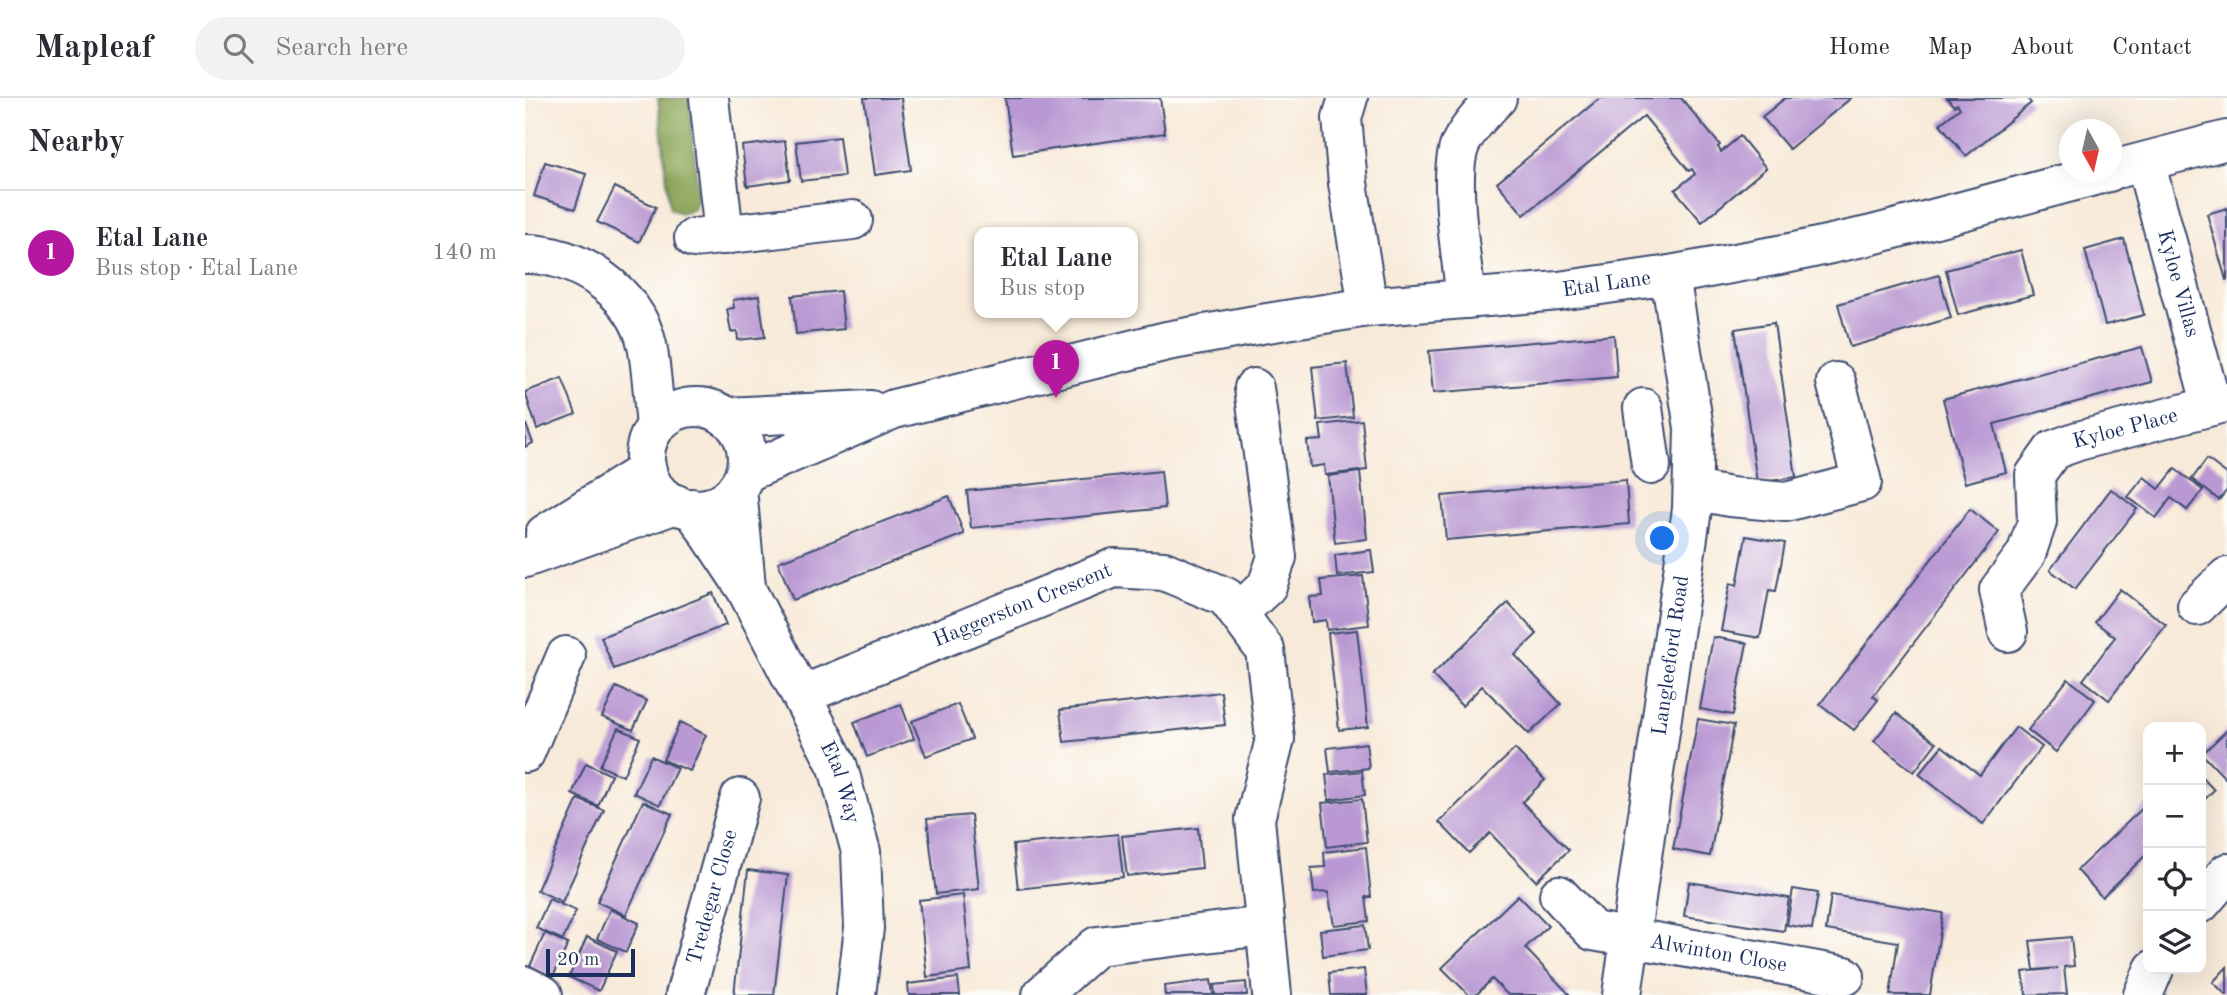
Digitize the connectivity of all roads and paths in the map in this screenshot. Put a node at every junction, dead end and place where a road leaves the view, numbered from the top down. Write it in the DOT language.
graph roads {
  1 [pos="709,98"];
  2 [pos="1348,98"];
  3 [pos="1497,98"];
  4 [pos="2227,140"];
  5 [pos="2122,168"];
  6 [pos="2069,182"];
  7 [pos="853,220"];
  8 [pos="525,254"];
  9 [pos="1670,275"];
  10 [pos="1466,299"];
  11 [pos="1368,307"];
  12 [pos="646,343"];
  13 [pos="1836,382"];
  14 [pos="1254,388"];
  15 [pos="2220,404"];
  16 [pos="894,409"];
  17 [pos="712,412"];
  18 [pos="656,426"];
  19 [pos="1693,428"];
  20 [pos="1647,436"];
  21 [pos="647,470"];
  22 [pos="741,480"];
  23 [pos="1693,490"];
  24 [pos="684,506"];
  25 [pos="525,546"];
  26 [pos="525,558"];
  27 [pos="2227,577"];
  28 [pos="746,589"];
  29 [pos="2197,606"];
  30 [pos="1238,613"];
  31 [pos="2008,632"];
  32 [pos="566,656"];
  33 [pos="802,695"];
  34 [pos="525,753"];
  35 [pos="740,798"];
  36 [pos="2227,873"];
  37 [pos="1559,895"];
  38 [pos="2206,896"];
  39 [pos="1265,926"];
  40 [pos="1632,939"];
  41 [pos="2152,974"];
  42 [pos="1845,976"];
  43 [pos="525,986"];
  44 [pos="543,995"];
  45 [pos="685,995"];
  46 [pos="856,995"];
  47 [pos="1042,995"];
  48 [pos="1272,995"];
  49 [pos="1622,995"];
  50 [pos="2143,995"];
  1 -- 7 [label="street"];
  2 -- 11 [label="street"];
  3 -- 10 [label="street"];
  4 -- 5 [label="street, Etal Lane"];
  5 -- 15 [label="street, Kyloe Villas"];
  6 -- 9 [label="street, Etal Lane"];
  8 -- 12 [label="street"];
  9 -- 10 [label="street, Etal Lane"];
  9 -- 19 [label="street, Langleeford Road"];
  10 -- 11 [label="street, Etal Lane"];
  11 -- 16 [label="street, Etal Lane"];
  12 -- 17 [label="street"];
  12 -- 18 [label="street"];
  13 -- 23 [label="street"];
  14 -- 30 [label="street"];
  15 -- 31 [label="street, Kyloe Place"];
  16 -- 17 [label="street, Etal Lane"];
  16 -- 22 [label="street, Etal Lane"];
  17 -- 18 [label="street"];
  17 -- 22 [label="street"];
  18 -- 21 [label="street"];
  19 -- 20 [label="street"];
  19 -- 23 [label="street, Langleeford Road"];
  21 -- 24 [label="street"];
  21 -- 25 [label="street"];
  22 -- 24 [label="street"];
  22 -- 28 [label="street, Etal Way"];
  23 -- 40 [label="street, Langleeford Road"];
  24 -- 26 [label="street"];
  24 -- 28 [label="street, Etal Way"];
  27 -- 29 [label="street"];
  28 -- 33 [label="street, Etal Way"];
  30 -- 33 [label="street, Haggerston Crescent"];
  30 -- 39 [label="street, Haggerston Crescent"];
  32 -- 34 [label="street"];
  33 -- 46 [label="street, Etal Way"];
  35 -- 45 [label="street, Tredegar Close"];
  36 -- 38 [label="street"];
  37 -- 40 [label="street, Alwinton Close"];
  39 -- 47 [label="street"];
  39 -- 48 [label="street, Haggerston Crescent"];
  40 -- 42 [label="street, Alwinton Close"];
  40 -- 49 [label="street, Langleeford Road"];
  41 -- 50 [label="street"];
  43 -- 44 [label="street"];
}
